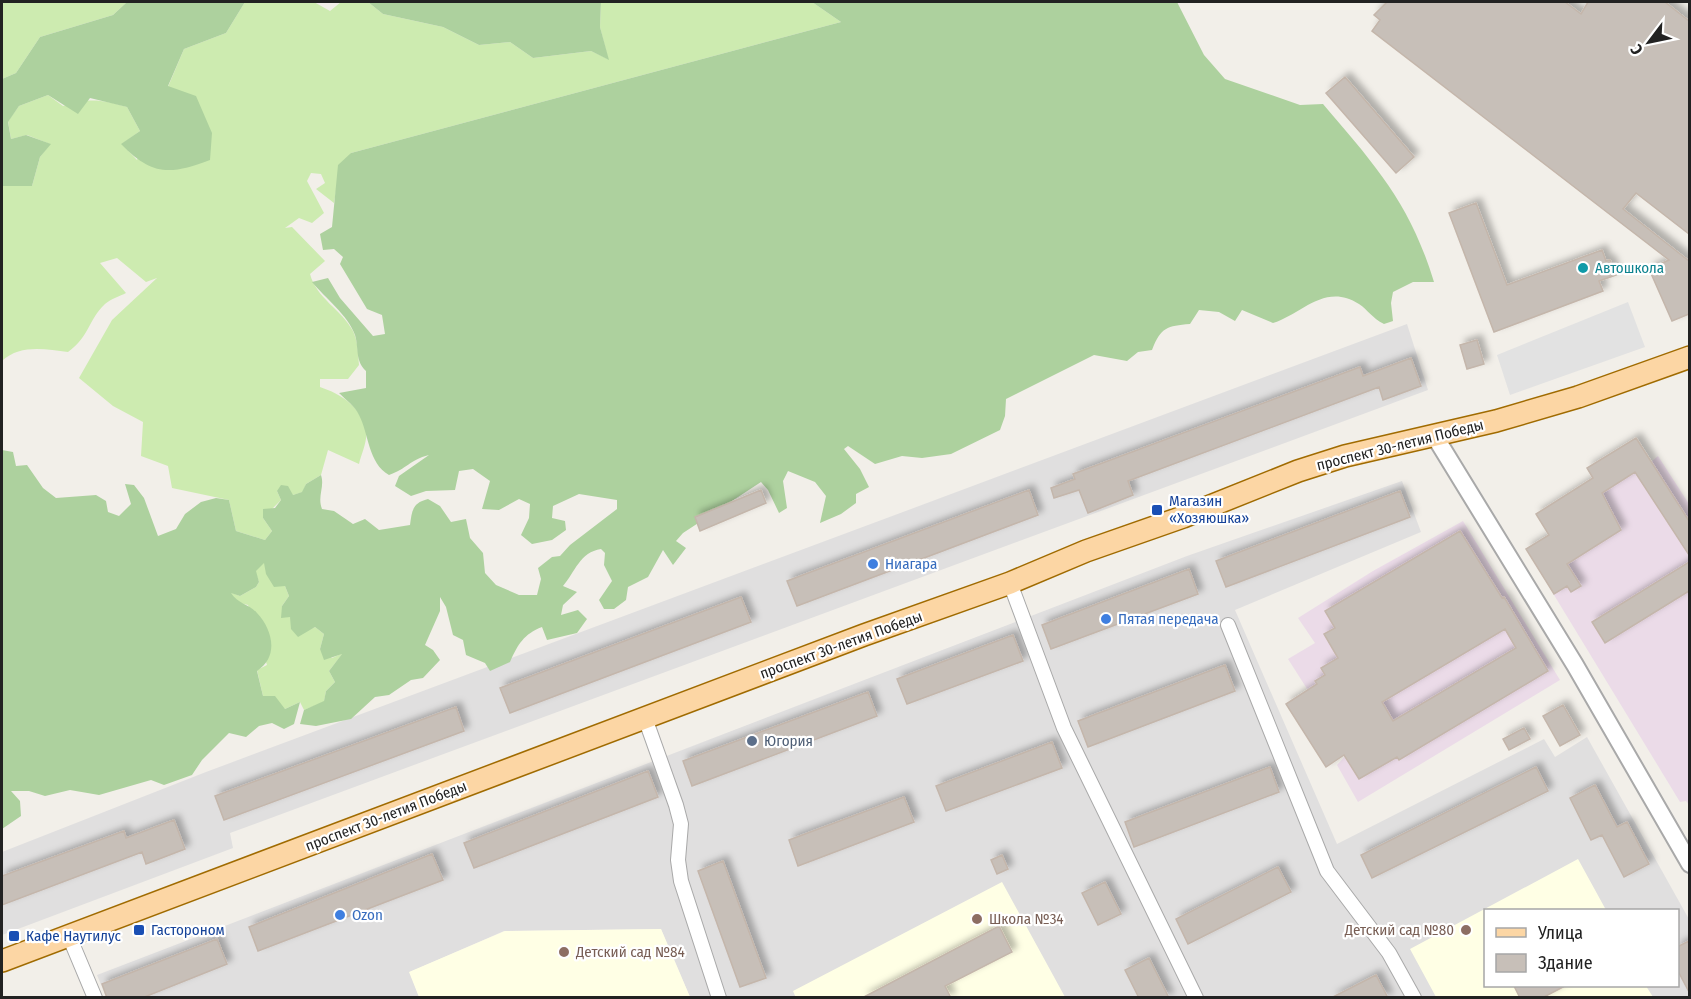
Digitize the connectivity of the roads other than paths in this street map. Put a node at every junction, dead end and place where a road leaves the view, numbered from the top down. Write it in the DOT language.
graph roads {
  1 [pos="1689,357"];
  2 [pos="1434,435"];
  3 [pos="1010,583"];
  4 [pos="1228,625"];
  5 [pos="645,718"];
  6 [pos="1689,864"];
  7 [pos="69,936"];
  8 [pos="2,961"];
  9 [pos="95,998"];
  10 [pos="719,998"];
  11 [pos="1196,998"];
  12 [pos="1414,998"];
  1 -- 2 [label="main road, проспект 30-летия Победы"];
  2 -- 3 [label="main road, проспект 30-летия Победы"];
  2 -- 6 [label="street"];
  3 -- 5 [label="main road, проспект 30-летия Победы"];
  3 -- 11 [label="street"];
  4 -- 12 [label="street"];
  5 -- 7 [label="main road, проспект 30-летия Победы"];
  5 -- 10 [label="street"];
  7 -- 8 [label="main road, проспект 30-летия Победы"];
  7 -- 9 [label="street"];
}
